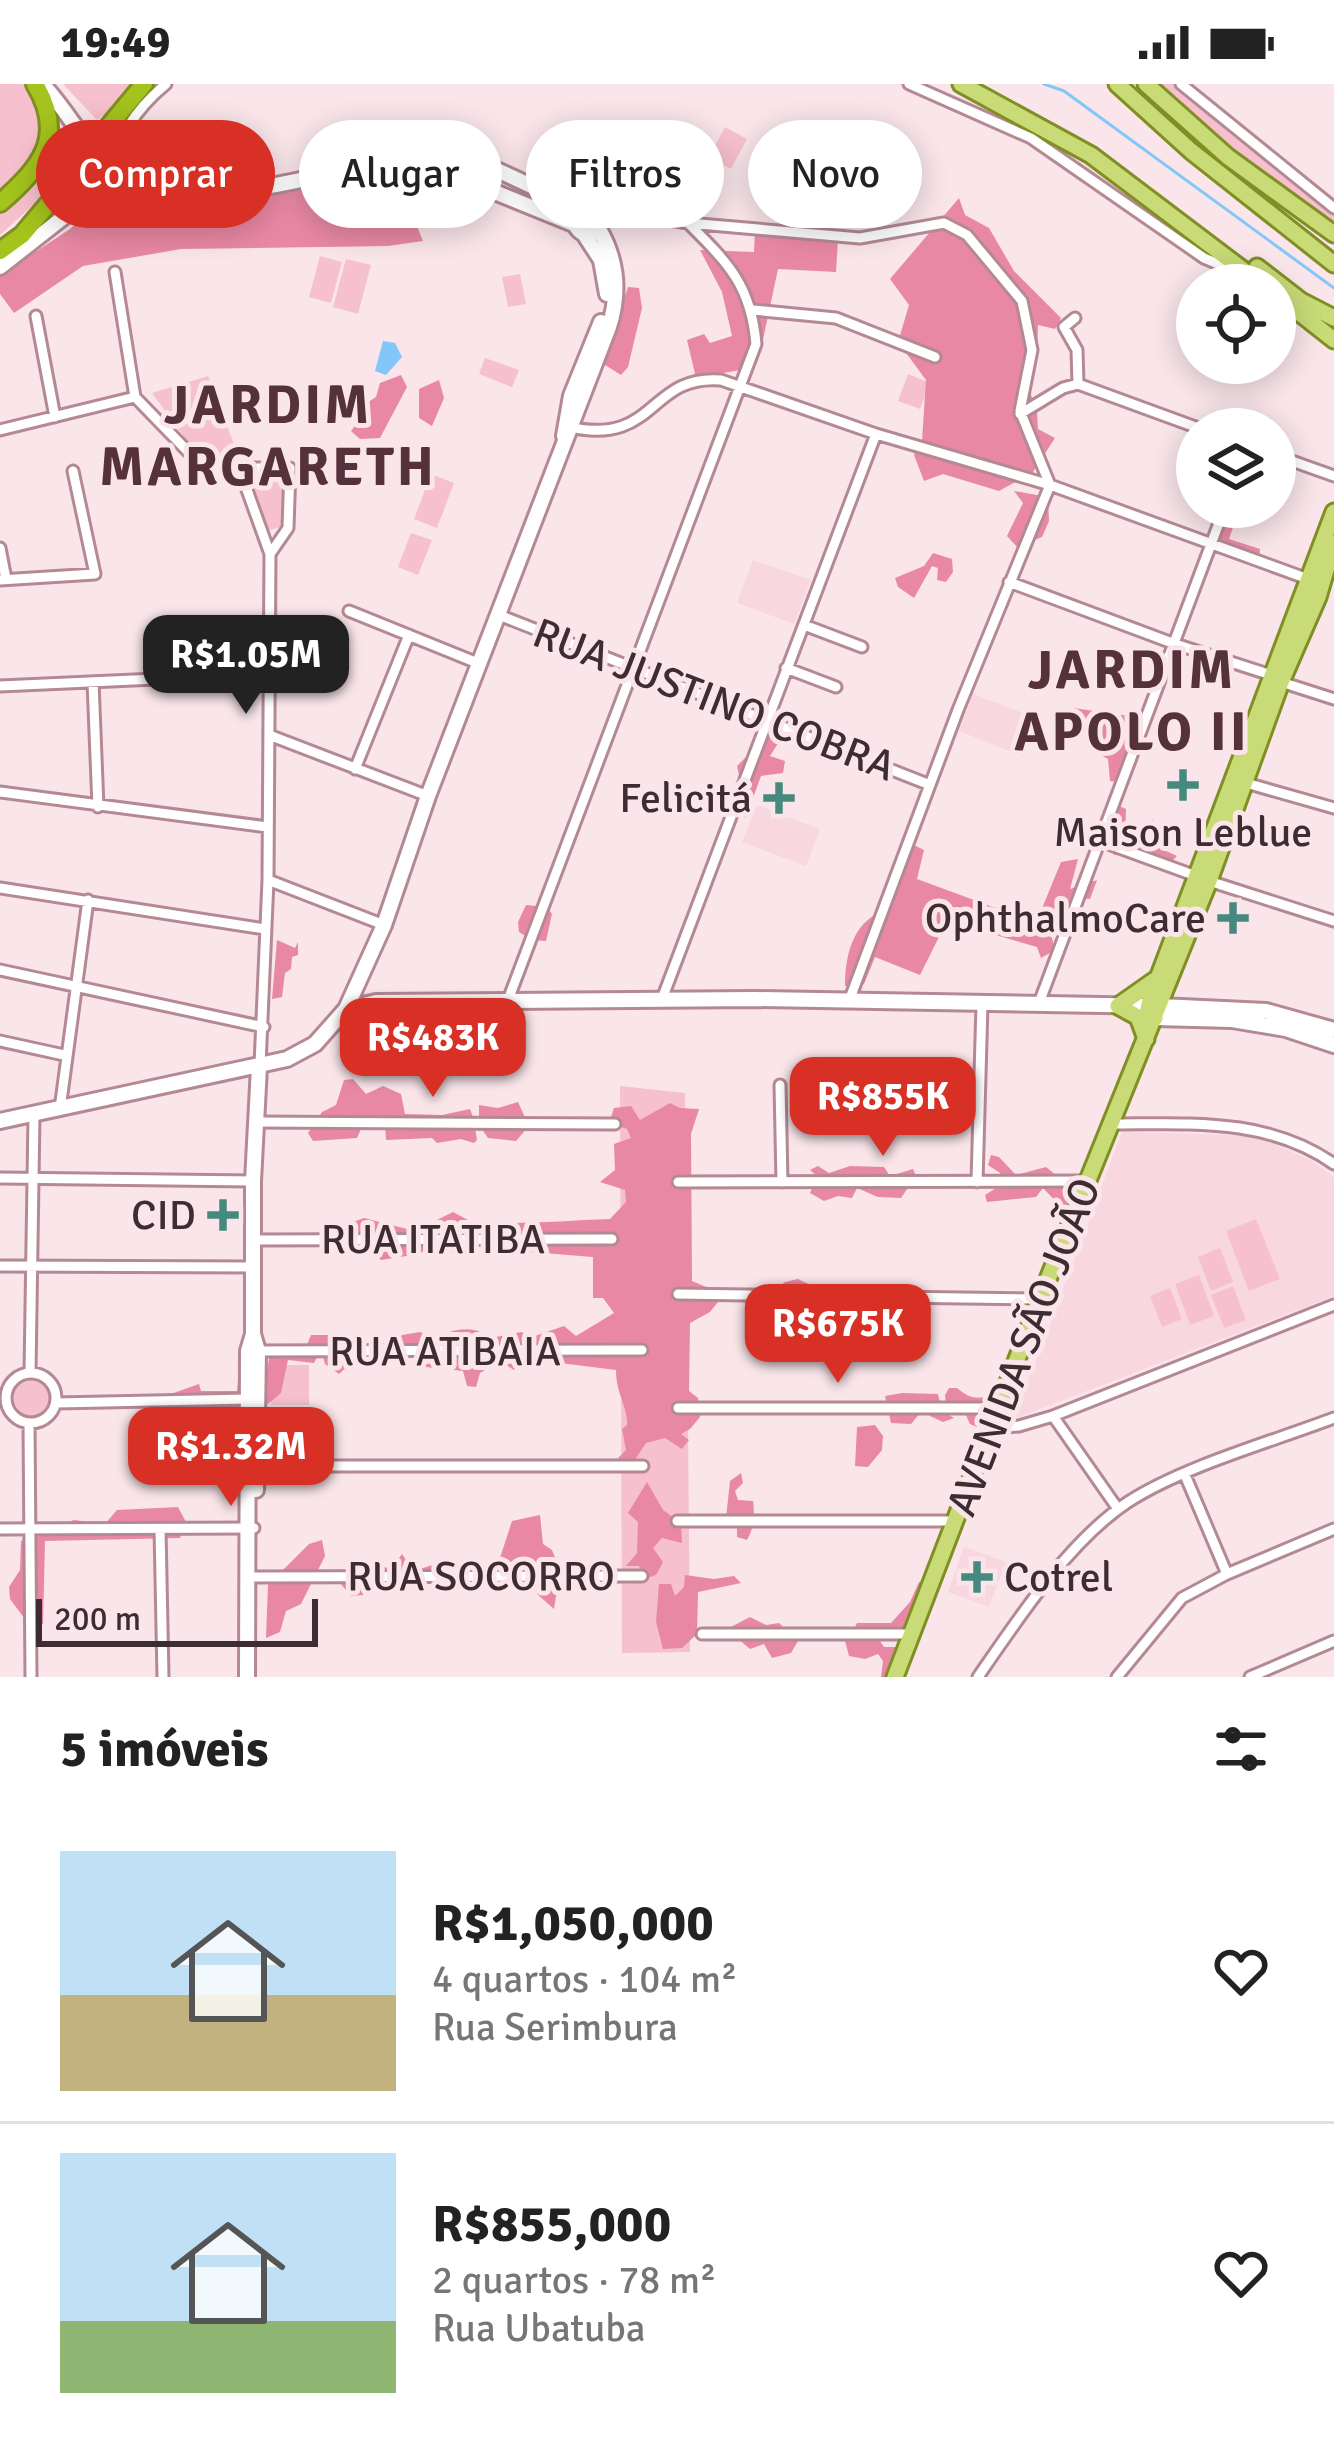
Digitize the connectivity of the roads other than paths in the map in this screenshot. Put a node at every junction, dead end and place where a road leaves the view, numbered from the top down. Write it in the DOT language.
graph roads {
  1 [pos="39,84"];
  2 [pos="144,84"];
  3 [pos="166,84"];
  4 [pos="909,84"];
  5 [pos="961,84"];
  6 [pos="1117,84"];
  7 [pos="1146,84"];
  8 [pos="1181,84"];
  9 [pos="71,120"];
  10 [pos="135,120"];
  11 [pos="1091,154"];
  12 [pos="0,203"];
  13 [pos="1334,208"];
  14 [pos="724,226"];
  15 [pos="50,228"];
  16 [pos="591,228"];
  17 [pos="688,228"];
  18 [pos="1334,234"];
  19 [pos="0,251"];
  20 [pos="1334,263"];
  21 [pos="1218,264"];
  22 [pos="1236,264"];
  23 [pos="0,267"];
  24 [pos="115,272"];
  25 [pos="753,310"];
  26 [pos="1296,310"];
  27 [pos="36,316"];
  28 [pos="1075,318"];
  29 [pos="1334,318"];
  30 [pos="1334,340"];
  31 [pos="935,357"];
  32 [pos="1078,384"];
  33 [pos="738,385"];
  34 [pos="136,397"];
  35 [pos="1020,414"];
  36 [pos="55,417"];
  37 [pos="1176,420"];
  38 [pos="0,430"];
  39 [pos="566,431"];
  40 [pos="876,434"];
  41 [pos="1296,462"];
  42 [pos="73,472"];
  43 [pos="242,476"];
  44 [pos="1334,476"];
  45 [pos="1049,484"];
  46 [pos="1334,512"];
  47 [pos="1217,528"];
  48 [pos="1211,544"];
  49 [pos="1334,544"];
  50 [pos="0,548"];
  51 [pos="270,554"];
  52 [pos="1334,578"];
  53 [pos="3,579"];
  54 [pos="1308,579"];
  55 [pos="1009,582"];
  56 [pos="1318,597"];
  57 [pos="350,611"];
  58 [pos="499,615"];
  59 [pos="804,625"];
  60 [pos="409,635"];
  61 [pos="1175,644"];
  62 [pos="862,647"];
  63 [pos="480,664"];
  64 [pos="631,668"];
  65 [pos="787,668"];
  66 [pos="269,674"];
  67 [pos="1276,679"];
  68 [pos="93,682"];
  69 [pos="0,686"];
  70 [pos="836,687"];
  71 [pos="1334,699"];
  72 [pos="766,720"];
  73 [pos="268,735"];
  74 [pos="356,769"];
  75 [pos="1246,783"];
  76 [pos="930,785"];
  77 [pos="0,792"];
  78 [pos="428,796"];
  79 [pos="98,807"];
  80 [pos="1334,808"];
  81 [pos="268,827"];
  82 [pos="1100,841"];
  83 [pos="1202,879"];
  84 [pos="268,880"];
  85 [pos="0,888"];
  86 [pos="88,900"];
  87 [pos="1334,921"];
  88 [pos="384,925"];
  89 [pos="265,928"];
  90 [pos="0,970"];
  91 [pos="1159,976"];
  92 [pos="74,987"];
  93 [pos="662,999"];
  94 [pos="508,1000"];
  95 [pos="848,1001"];
  96 [pos="982,1004"];
  97 [pos="1039,1004"];
  98 [pos="1118,1006"];
  99 [pos="346,1009"];
  100 [pos="1154,1010"];
  101 [pos="264,1028"];
  102 [pos="1334,1030"];
  103 [pos="1146,1039"];
  104 [pos="0,1041"];
  105 [pos="1334,1045"];
  106 [pos="64,1055"];
  107 [pos="259,1067"];
  108 [pos="780,1084"];
  109 [pos="60,1109"];
  110 [pos="34,1114"];
  111 [pos="0,1121"];
  112 [pos="256,1122"];
  113 [pos="615,1124"];
  114 [pos="1111,1124"];
  115 [pos="1334,1164"];
  116 [pos="0,1178"];
  117 [pos="33,1179"];
  118 [pos="253,1181"];
  119 [pos="1088,1181"];
  120 [pos="678,1182"];
  121 [pos="782,1182"];
  122 [pos="977,1182"];
  123 [pos="612,1239"];
  124 [pos="254,1240"];
  125 [pos="0,1266"];
  126 [pos="33,1266"];
  127 [pos="254,1267"];
  128 [pos="678,1294"];
  129 [pos="1040,1299"];
  130 [pos="1334,1305"];
  131 [pos="642,1350"];
  132 [pos="253,1351"];
  133 [pos="30,1373"];
  134 [pos="248,1399"];
  135 [pos="3,1402"];
  136 [pos="56,1403"];
  137 [pos="678,1408"];
  138 [pos="999,1408"];
  139 [pos="1053,1416"];
  140 [pos="1334,1418"];
  141 [pos="29,1423"];
  142 [pos="992,1428"];
  143 [pos="258,1466"];
  144 [pos="643,1466"];
  145 [pos="1185,1475"];
  146 [pos="1118,1509"];
  147 [pos="677,1521"];
  148 [pos="956,1521"];
  149 [pos="160,1528"];
  150 [pos="251,1528"];
  151 [pos="0,1529"];
  152 [pos="31,1529"];
  153 [pos="1334,1529"];
  154 [pos="1228,1574"];
  155 [pos="642,1576"];
  156 [pos="251,1577"];
  157 [pos="702,1634"];
  158 [pos="913,1634"];
  159 [pos="1334,1641"];
  160 [pos="1120,1673"];
  161 [pos="31,1677"];
  162 [pos="163,1677"];
  163 [pos="250,1677"];
  164 [pos="895,1677"];
  165 [pos="978,1677"];
  166 [pos="1134,1677"];
  167 [pos="1250,1677"];
  1 -- 9 [label="street"];
  1 -- 12 [label="highway"];
  2 -- 19 [label="highway, bridge"];
  3 -- 10 [label="street"];
  4 -- 21 [label="street"];
  5 -- 11 [label="main road"];
  6 -- 20 [label="main road"];
  7 -- 18 [label="main road"];
  8 -- 13 [label="street"];
  11 -- 22 [label="main road"];
  11 -- 29 [label="main road"];
  14 -- 35 [label="street"];
  15 -- 23 [label="street"];
  16 -- 39 [label="street"];
  17 -- 25 [label="street"];
  24 -- 34 [label="street"];
  25 -- 31 [label="street"];
  25 -- 33 [label="street"];
  26 -- 30 [label="main road"];
  27 -- 36 [label="street"];
  28 -- 32 [label="street"];
  32 -- 35 [label="street"];
  32 -- 37 [label="street"];
  33 -- 39 [label="street"];
  33 -- 40 [label="street"];
  33 -- 64 [label="street"];
  34 -- 36 [label="street"];
  34 -- 43 [label="street"];
  35 -- 45 [label="street"];
  36 -- 38 [label="street"];
  39 -- 58 [label="street"];
  40 -- 45 [label="street"];
  40 -- 59 [label="street"];
  41 -- 44 [label="street"];
  42 -- 53 [label="street"];
  43 -- 51 [label="street"];
  43 -- 51 [label="street"];
  45 -- 48 [label="street"];
  45 -- 55 [label="street"];
  46 -- 54 [label="main road, AVENIDA SÃO JOÃO"];
  47 -- 48 [label="street"];
  48 -- 54 [label="street"];
  48 -- 61 [label="street"];
  49 -- 56 [label="main road"];
  50 -- 53 [label="street"];
  51 -- 66 [label="street"];
  52 -- 56 [label="street, AVENIDA SÃO JOÃO"];
  54 -- 67 [label="main road, AVENIDA SÃO JOÃO"];
  55 -- 61 [label="street"];
  55 -- 76 [label="street"];
  56 -- 67 [label="main road, AVENIDA SÃO JOÃO"];
  57 -- 60 [label="street"];
  58 -- 63 [label="street"];
  58 -- 64 [label="street, RUA JUSTINO COBRA"];
  59 -- 62 [label="street"];
  59 -- 65 [label="street"];
  60 -- 63 [label="street"];
  60 -- 74 [label="street"];
  61 -- 67 [label="street"];
  61 -- 82 [label="street"];
  63 -- 78 [label="street"];
  64 -- 72 [label="street, RUA JUSTINO COBRA"];
  64 -- 94 [label="street"];
  65 -- 70 [label="street"];
  65 -- 72 [label="street"];
  66 -- 68 [label="street"];
  66 -- 73 [label="street"];
  67 -- 71 [label="street"];
  67 -- 75 [label="main road, AVENIDA SÃO JOÃO"];
  67 -- 83 [label="main road, AVENIDA SÃO JOÃO"];
  68 -- 69 [label="street"];
  68 -- 79 [label="street"];
  72 -- 76 [label="street, RUA JUSTINO COBRA"];
  72 -- 93 [label="street"];
  73 -- 74 [label="street"];
  73 -- 81 [label="street"];
  74 -- 78 [label="street"];
  75 -- 80 [label="street"];
  75 -- 83 [label="main road, AVENIDA SÃO JOÃO"];
  76 -- 95 [label="street"];
  77 -- 79 [label="street"];
  78 -- 88 [label="street"];
  79 -- 81 [label="street"];
  81 -- 84 [label="street"];
  82 -- 83 [label="street"];
  82 -- 97 [label="street"];
  83 -- 87 [label="street"];
  83 -- 91 [label="main road, AVENIDA SÃO JOÃO"];
  83 -- 100 [label="main road, AVENIDA SÃO JOÃO"];
  84 -- 88 [label="street"];
  84 -- 89 [label="street"];
  85 -- 86 [label="street"];
  86 -- 89 [label="street"];
  86 -- 92 [label="street"];
  88 -- 99 [label="street"];
  89 -- 101 [label="street"];
  90 -- 92 [label="street"];
  91 -- 98 [label="main road"];
  91 -- 100 [label="main road, AVENIDA SÃO JOÃO"];
  92 -- 101 [label="street"];
  92 -- 106 [label="street"];
  93 -- 94 [label="street"];
  93 -- 95 [label="street"];
  94 -- 99 [label="street"];
  95 -- 96 [label="street"];
  96 -- 97 [label="street"];
  96 -- 122 [label="street"];
  97 -- 98 [label="street"];
  98 -- 100 [label="street"];
  98 -- 103 [label="main road"];
  99 -- 107 [label="street"];
  100 -- 102 [label="street"];
  100 -- 103 [label="main road, AVENIDA SÃO JOÃO"];
  100 -- 105 [label="street"];
  101 -- 107 [label="street"];
  103 -- 114 [label="main road, AVENIDA SÃO JOÃO"];
  104 -- 106 [label="street"];
  106 -- 109 [label="street"];
  107 -- 109 [label="street"];
  107 -- 112 [label="street"];
  108 -- 121 [label="street"];
  109 -- 110 [label="street"];
  110 -- 111 [label="street"];
  110 -- 117 [label="street"];
  112 -- 113 [label="street"];
  112 -- 118 [label="street"];
  114 -- 115 [label="street"];
  114 -- 119 [label="main road, AVENIDA SÃO JOÃO"];
  116 -- 117 [label="street"];
  117 -- 118 [label="street"];
  117 -- 126 [label="street"];
  118 -- 124 [label="street"];
  119 -- 122 [label="street"];
  119 -- 129 [label="main road, AVENIDA SÃO JOÃO"];
  120 -- 121 [label="street"];
  121 -- 122 [label="street"];
  123 -- 124 [label="street, RUA ITATIBA"];
  124 -- 127 [label="street"];
  125 -- 126 [label="street"];
  126 -- 127 [label="street"];
  126 -- 133 [label="street"];
  127 -- 132 [label="street"];
  128 -- 129 [label="street"];
  129 -- 138 [label="main road, AVENIDA SÃO JOÃO"];
  130 -- 139 [label="street"];
  131 -- 132 [label="street, RUA ATIBAIA"];
  132 -- 134 [label="street"];
  132 -- 143 [label="street"];
  133 -- 135 [label="street"];
  133 -- 136 [label="street"];
  134 -- 136 [label="street"];
  134 -- 150 [label="street"];
  135 -- 141 [label="street"];
  136 -- 141 [label="street"];
  137 -- 138 [label="street"];
  138 -- 142 [label="main road, AVENIDA SÃO JOÃO"];
  139 -- 142 [label="street"];
  139 -- 146 [label="street"];
  140 -- 145 [label="street"];
  141 -- 152 [label="street"];
  142 -- 148 [label="main road, AVENIDA SÃO JOÃO"];
  143 -- 144 [label="street"];
  143 -- 150 [label="street"];
  145 -- 146 [label="street"];
  145 -- 154 [label="street"];
  146 -- 165 [label="street"];
  147 -- 148 [label="street"];
  148 -- 158 [label="main road, AVENIDA SÃO JOÃO"];
  149 -- 150 [label="street"];
  149 -- 152 [label="street"];
  149 -- 162 [label="street"];
  150 -- 156 [label="street"];
  151 -- 152 [label="street"];
  152 -- 161 [label="street"];
  153 -- 154 [label="street"];
  154 -- 160 [label="street"];
  155 -- 156 [label="street, RUA SOCORRO"];
  156 -- 163 [label="street"];
  157 -- 158 [label="street"];
  158 -- 164 [label="main road, AVENIDA SÃO JOÃO"];
  159 -- 167 [label="street"];
  160 -- 166 [label="street"];
}
